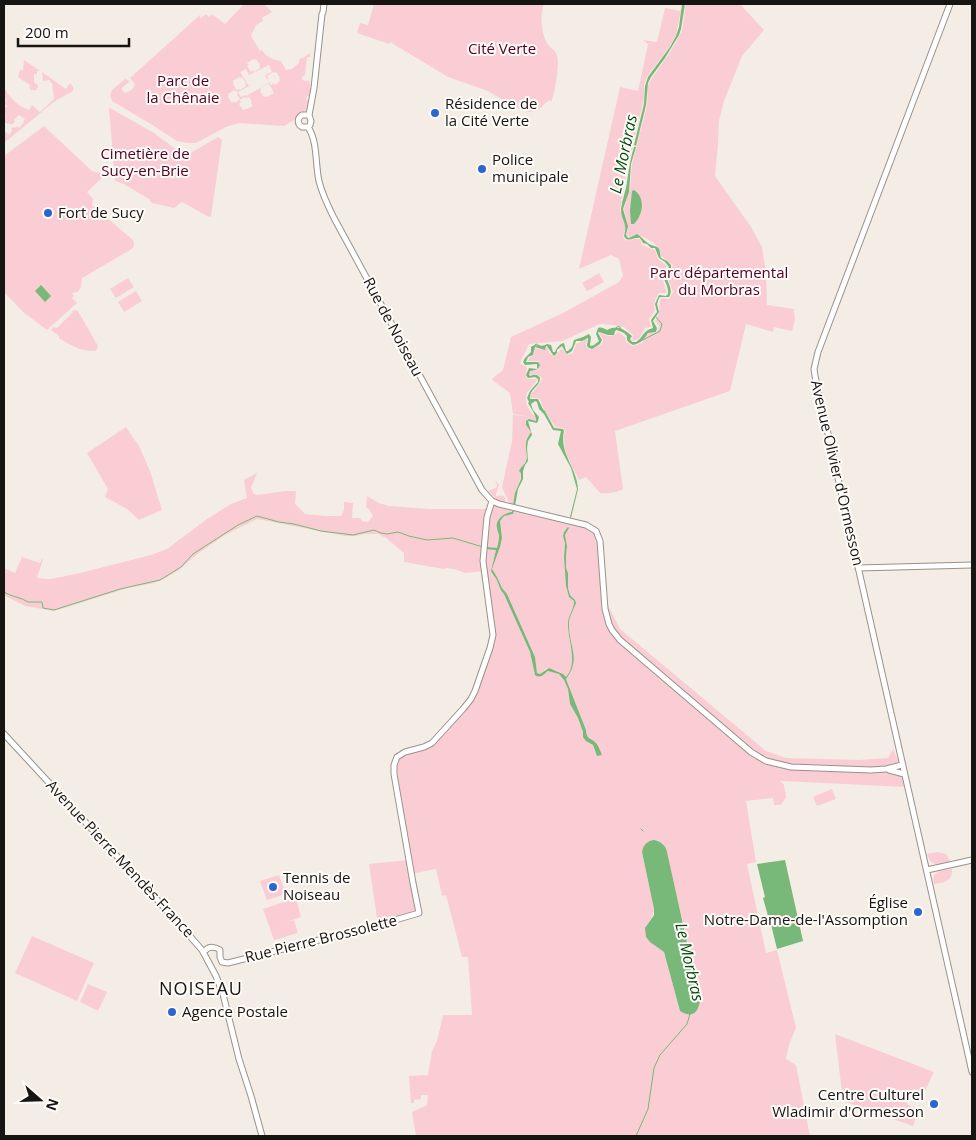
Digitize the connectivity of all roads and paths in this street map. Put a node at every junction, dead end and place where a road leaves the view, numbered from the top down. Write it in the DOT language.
graph roads {
  1 [pos="323,4"];
  2 [pos="950,4"];
  3 [pos="309,116"];
  4 [pos="308,127"];
  5 [pos="492,501"];
  6 [pos="972,565"];
  7 [pos="858,568"];
  8 [pos="4,734"];
  9 [pos="900,756"];
  10 [pos="902,765"];
  11 [pos="886,769"];
  12 [pos="904,774"];
  13 [pos="972,860"];
  14 [pos="928,870"];
  15 [pos="197,943"];
  16 [pos="206,952"];
  17 [pos="222,962"];
  18 [pos="216,970"];
  19 [pos="223,994"];
  20 [pos="972,1072"];
  21 [pos="262,1136"];
  1 -- 3 [label="street"];
  2 -- 7 [label="street, Avenue Olivier d'Ormesson"];
  3 -- 4 [label="street"];
  3 -- 4 [label="street"];
  4 -- 5 [label="street, Rue de Noiseau"];
  5 -- 11 [label="street"];
  5 -- 17 [label="street, Rue Pierre Brossolette"];
  6 -- 7 [label="street"];
  7 -- 9 [label="street, Avenue Olivier d'Ormesson"];
  8 -- 15 [label="street, Avenue Pierre Mendès France"];
  9 -- 10 [label="street, Avenue Olivier d'Ormesson"];
  9 -- 11 [label="street"];
  10 -- 11 [label="street"];
  10 -- 12 [label="street, Avenue Olivier d'Ormesson"];
  11 -- 12 [label="street"];
  12 -- 14 [label="street, Avenue Olivier d'Ormesson"];
  13 -- 14 [label="street"];
  14 -- 20 [label="street, Avenue Olivier d'Ormesson"];
  15 -- 16 [label="street"];
  15 -- 19 [label="street, Avenue Pierre Mendès France"];
  16 -- 17 [label="street"];
  16 -- 18 [label="street, Avenue Pierre Mendès France"];
  17 -- 18 [label="street"];
  18 -- 19 [label="street, Avenue Pierre Mendès France"];
  19 -- 21 [label="street, Avenue Pierre Mendès France"];
}
